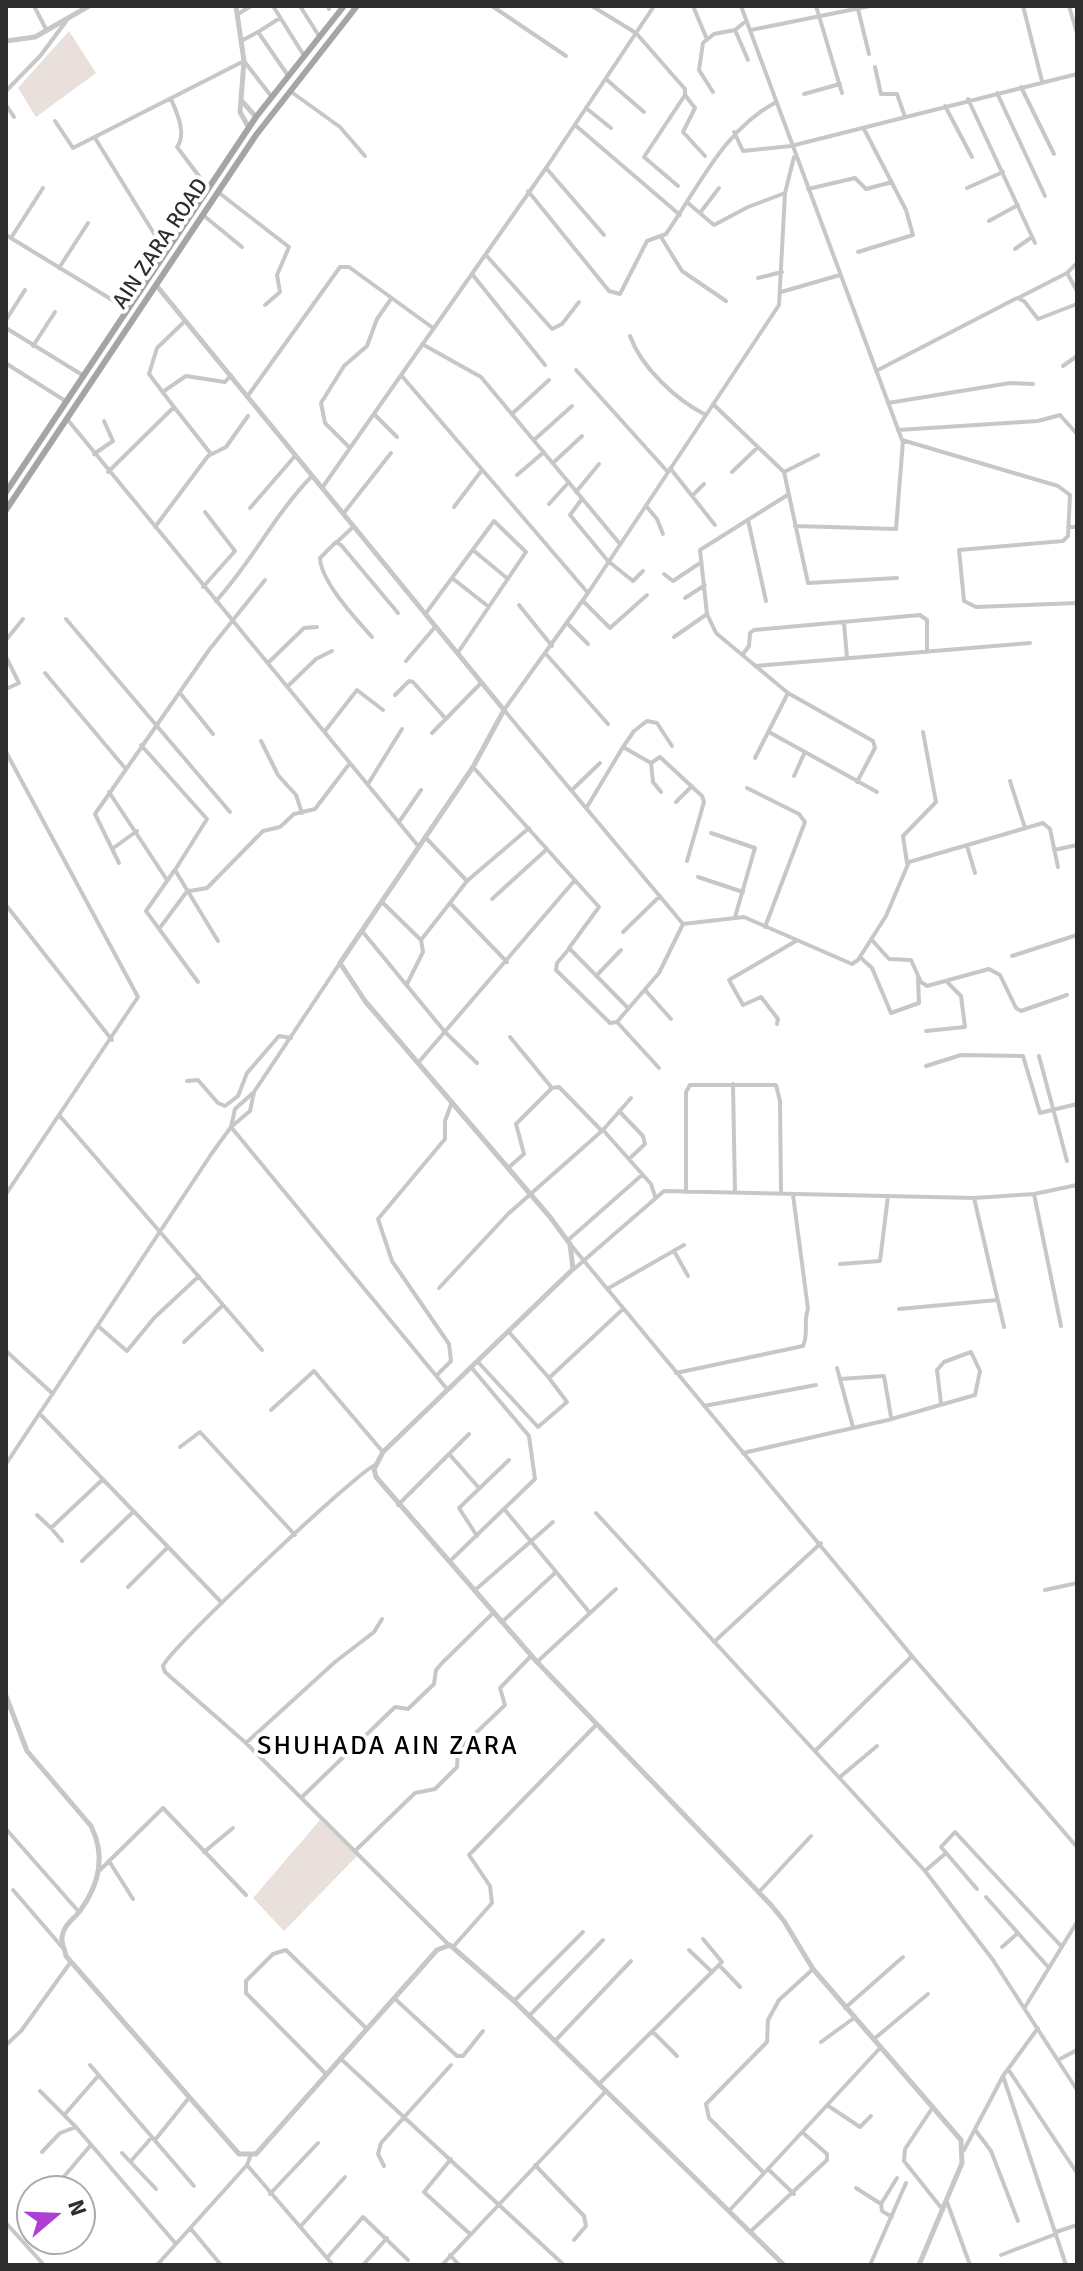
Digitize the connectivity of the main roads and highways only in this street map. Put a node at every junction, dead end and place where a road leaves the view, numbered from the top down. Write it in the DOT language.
graph roads {
  1 [pos="344,6"];
  2 [pos="357,6"];
  3 [pos="6,492"];
  4 [pos="6,510"];
  1 -- 3 [label="main road, AIN ZARA ROAD"];
  2 -- 4 [label="main road, AIN ZARA ROAD"];
}
